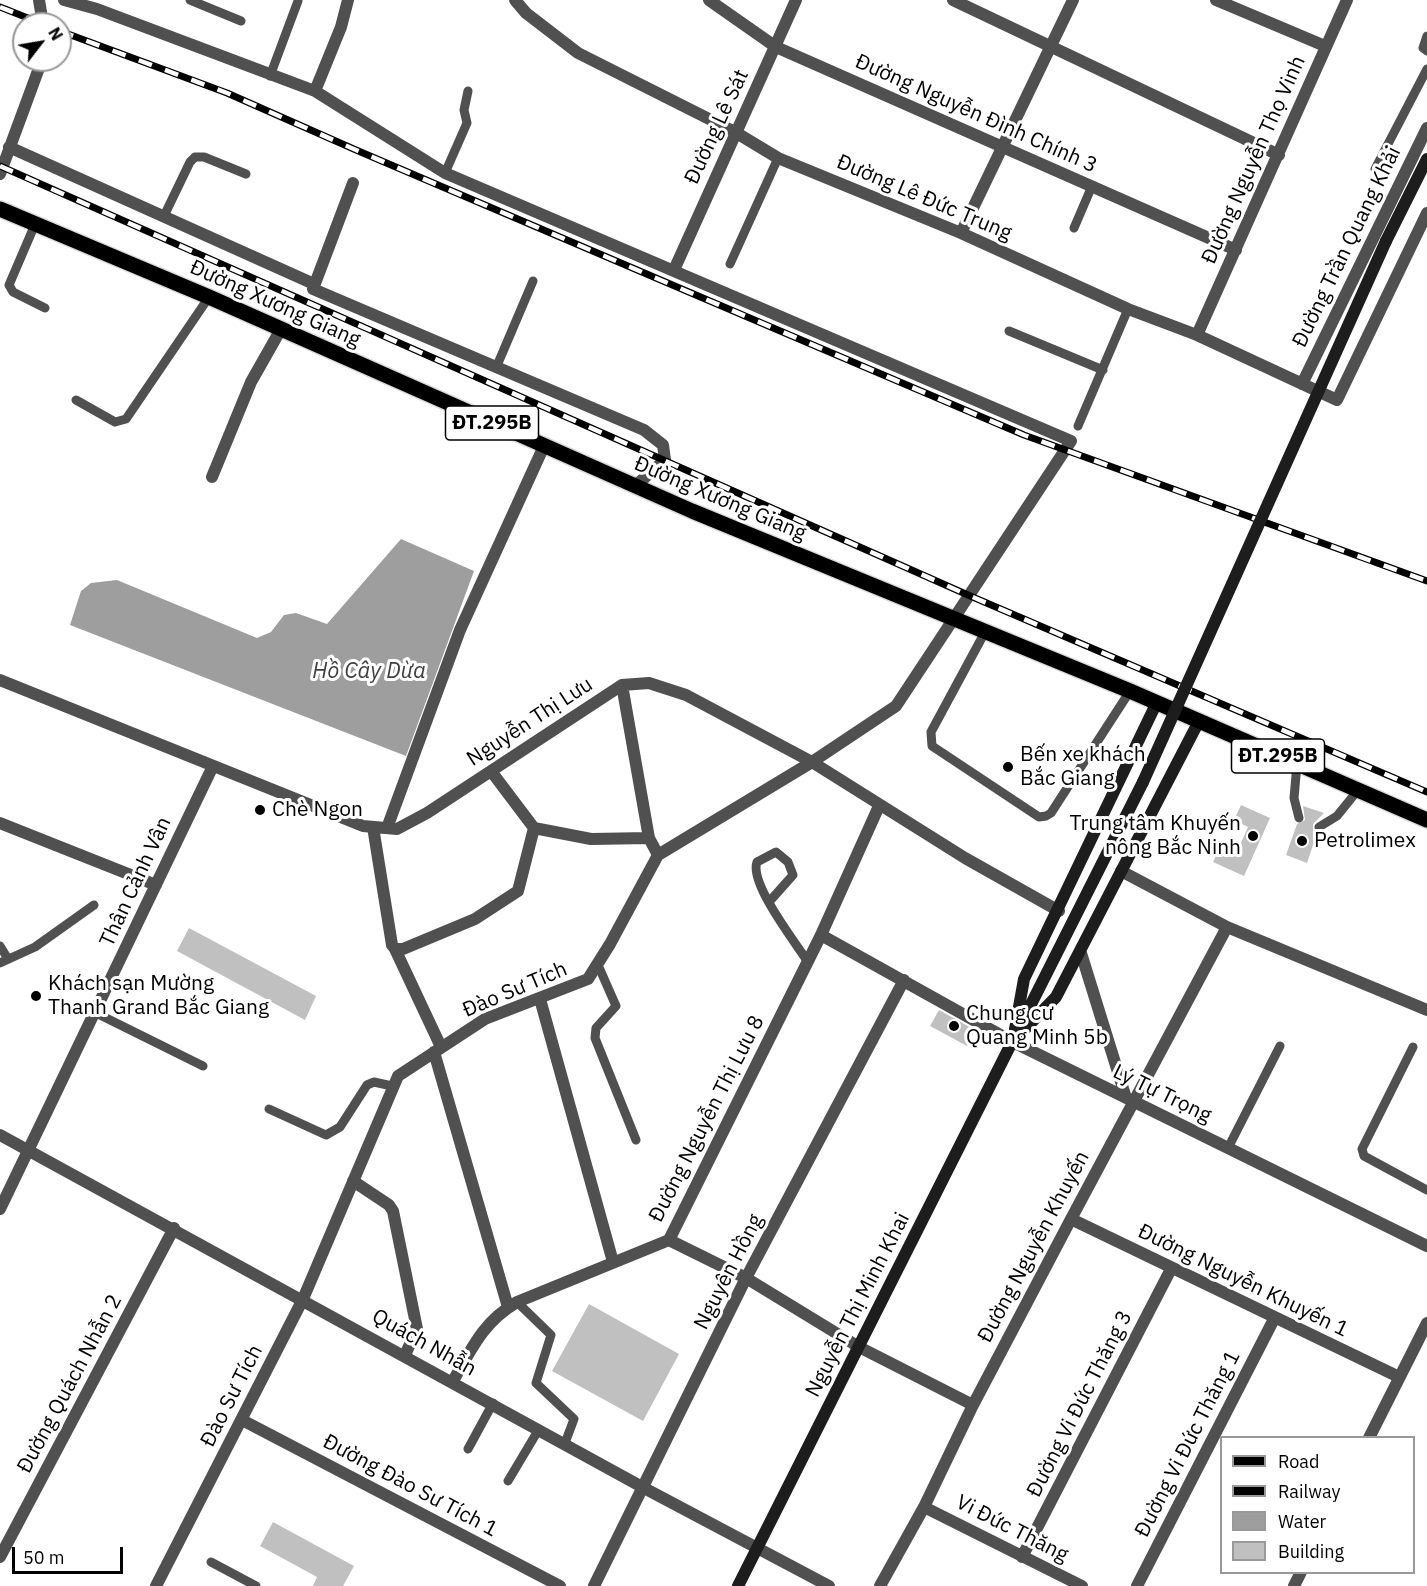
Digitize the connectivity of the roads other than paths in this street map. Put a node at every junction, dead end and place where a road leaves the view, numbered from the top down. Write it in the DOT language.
graph roads {
  1 [pos="64,0"];
  2 [pos="190,0"];
  3 [pos="348,0"];
  4 [pos="515,0"];
  5 [pos="709,0"];
  6 [pos="796,0"];
  7 [pos="953,0"];
  8 [pos="1073,0"];
  9 [pos="1216,0"];
  10 [pos="1347,0"];
  11 [pos="298,1"];
  12 [pos="100,5"];
  13 [pos="241,21"];
  14 [pos="1427,36"];
  15 [pos="1325,46"];
  16 [pos="776,47"];
  17 [pos="1052,47"];
  18 [pos="1427,51"];
  19 [pos="1427,69"];
  20 [pos="37,72"];
  21 [pos="270,76"];
  22 [pos="315,91"];
  23 [pos="468,91"];
  24 [pos="1427,128"];
  25 [pos="735,132"];
  26 [pos="1001,146"];
  27 [pos="9,147"];
  28 [pos="1279,155"];
  29 [pos="778,158"];
  30 [pos="1427,159"];
  31 [pos="1375,169"];
  32 [pos="445,173"];
  33 [pos="0,174"];
  34 [pos="246,174"];
  35 [pos="352,183"];
  36 [pos="1092,186"];
  37 [pos="0,209"];
  38 [pos="1427,213"];
  39 [pos="164,216"];
  40 [pos="36,222"];
  41 [pos="1074,228"];
  42 [pos="961,233"];
  43 [pos="1236,250"];
  44 [pos="730,264"];
  45 [pos="674,270"];
  46 [pos="533,281"];
  47 [pos="314,284"];
  48 [pos="208,297"];
  49 [pos="45,308"];
  50 [pos="1128,309"];
  51 [pos="280,329"];
  52 [pos="1009,331"];
  53 [pos="1197,335"];
  54 [pos="496,368"];
  55 [pos="1103,370"];
  56 [pos="1302,384"];
  57 [pos="76,400"];
  58 [pos="1078,426"];
  59 [pos="544,446"];
  60 [pos="212,477"];
  61 [pos="635,486"];
  62 [pos="954,619"];
  63 [pos="985,632"];
  64 [pos="0,680"];
  65 [pos="622,685"];
  66 [pos="1130,691"];
  67 [pos="1156,702"];
  68 [pos="1199,721"];
  69 [pos="812,762"];
  70 [pos="1297,764"];
  71 [pos="213,766"];
  72 [pos="492,771"];
  73 [pos="1358,790"];
  74 [pos="879,806"];
  75 [pos="1299,818"];
  76 [pos="1427,820"];
  77 [pos="0,823"];
  78 [pos="373,827"];
  79 [pos="1319,827"];
  80 [pos="387,828"];
  81 [pos="534,828"];
  82 [pos="649,838"];
  83 [pos="658,855"];
  84 [pos="1121,871"];
  85 [pos="156,885"];
  86 [pos="770,902"];
  87 [pos="94,905"];
  88 [pos="1059,911"];
  89 [pos="1227,927"];
  90 [pos="821,936"];
  91 [pos="0,946"];
  92 [pos="395,949"];
  93 [pos="1081,952"];
  94 [pos="4,961"];
  95 [pos="808,962"];
  96 [pos="598,965"];
  97 [pos="904,980"];
  98 [pos="540,999"];
  99 [pos="1427,1010"];
  100 [pos="96,1013"];
  101 [pos="1012,1042"];
  102 [pos="1280,1046"];
  103 [pos="1413,1047"];
  104 [pos="437,1050"];
  105 [pos="203,1066"];
  106 [pos="393,1086"];
  107 [pos="1130,1100"];
  108 [pos="269,1109"];
  109 [pos="0,1135"];
  110 [pos="636,1140"];
  111 [pos="1227,1148"];
  112 [pos="31,1150"];
  113 [pos="353,1181"];
  114 [pos="1427,1190"];
  115 [pos="0,1209"];
  116 [pos="1071,1219"];
  117 [pos="174,1228"];
  118 [pos="669,1240"];
  119 [pos="1427,1246"];
  120 [pos="613,1262"];
  121 [pos="1171,1269"];
  122 [pos="746,1278"];
  123 [pos="303,1299"];
  124 [pos="513,1304"];
  125 [pos="1274,1319"];
  126 [pos="1427,1323"];
  127 [pos="859,1347"];
  128 [pos="405,1355"];
  129 [pos="1399,1377"];
  130 [pos="453,1382"];
  131 [pos="493,1404"];
  132 [pos="973,1405"];
  133 [pos="242,1420"];
  134 [pos="539,1429"];
  135 [pos="1370,1436"];
  136 [pos="566,1443"];
  137 [pos="468,1449"];
  138 [pos="508,1481"];
  139 [pos="644,1488"];
  140 [pos="924,1507"];
  141 [pos="757,1548"];
  142 [pos="0,1557"];
  143 [pos="1022,1557"];
  144 [pos="211,1562"];
  145 [pos="156,1586"];
  146 [pos="256,1586"];
  147 [pos="560,1586"];
  148 [pos="594,1586"];
  149 [pos="738,1586"];
  150 [pos="829,1586"];
  151 [pos="880,1586"];
  152 [pos="1082,1586"];
  153 [pos="1137,1586"];
  1 -- 12 [label="street"];
  2 -- 13 [label="lane"];
  3 -- 22 [label="street"];
  4 -- 25 [label="street, Đường Lê Đức Trung"];
  5 -- 16 [label="street, Đường Nguyễn Đình Chính 3"];
  6 -- 16 [label="street, Đường Lê Sát"];
  7 -- 17 [label="street"];
  8 -- 17 [label="street"];
  9 -- 15 [label="street"];
  10 -- 15 [label="street, Đường Nguyễn Thọ Vinh"];
  11 -- 21 [label="lane"];
  12 -- 21 [label="street"];
  14 -- 18 [label="lane"];
  15 -- 28 [label="street, Đường Nguyễn Thọ Vinh"];
  16 -- 25 [label="street, Đường Lê Sát"];
  16 -- 26 [label="street, Đường Nguyễn Đình Chính 3"];
  17 -- 26 [label="street"];
  17 -- 28 [label="street"];
  19 -- 31 [label="lane"];
  20 -- 27 [label="street"];
  21 -- 22 [label="street"];
  22 -- 32 [label="street"];
  23 -- 32 [label="lane"];
  24 -- 56 [label="street, Đường Trần Quang Khải"];
  25 -- 29 [label="street, Đường Lê Đức Trung"];
  25 -- 45 [label="street, Đường Lê Sát"];
  26 -- 36 [label="street, Đường Nguyễn Đình Chính 3"];
  26 -- 42 [label="street"];
  27 -- 33 [label="street"];
  27 -- 39 [label="street"];
  28 -- 43 [label="street, Đường Nguyễn Thọ Vinh"];
  29 -- 42 [label="street, Đường Lê Đức Trung"];
  29 -- 44 [label="lane"];
  30 -- 101 [label="main road, Nguyễn Thị Minh Khai, bridge"];
  32 -- 45 [label="street"];
  34 -- 39 [label="lane"];
  35 -- 47 [label="street"];
  36 -- 41 [label="lane"];
  36 -- 43 [label="street, Đường Nguyễn Đình Chính 3"];
  37 -- 40 [label="main road, Đường Xương Giang / ĐT.295B"];
  38 -- 56 [label="street, Đường Lê Đức Trung"];
  39 -- 47 [label="street"];
  40 -- 48 [label="main road, Đường Xương Giang / ĐT.295B"];
  40 -- 49 [label="lane"];
  42 -- 50 [label="street, Đường Lê Đức Trung"];
  43 -- 53 [label="street, Đường Nguyễn Thọ Vinh"];
  45 -- 62 [label="street"];
  46 -- 54 [label="lane"];
  47 -- 54 [label="street"];
  48 -- 51 [label="main road, Đường Xương Giang / ĐT.295B"];
  48 -- 57 [label="lane"];
  50 -- 53 [label="street, Đường Lê Đức Trung"];
  50 -- 55 [label="lane"];
  51 -- 59 [label="main road, Đường Xương Giang / ĐT.295B"];
  51 -- 60 [label="street"];
  52 -- 55 [label="lane"];
  53 -- 56 [label="street, Đường Lê Đức Trung"];
  54 -- 61 [label="street"];
  55 -- 58 [label="lane"];
  59 -- 61 [label="main road, Đường Xương Giang / ĐT.295B"];
  59 -- 80 [label="street"];
  61 -- 62 [label="main road, Đường Xương Giang / ĐT.295B"];
  62 -- 63 [label="main road, Đường Xương Giang / ĐT.295B"];
  62 -- 69 [label="street"];
  63 -- 66 [label="main road, Đường Xương Giang / ĐT.295B"];
  63 -- 66 [label="lane"];
  64 -- 71 [label="street, Nguyễn Thị Lưu"];
  65 -- 69 [label="street, Nguyễn Thị Lưu"];
  65 -- 72 [label="street, Nguyễn Thị Lưu"];
  65 -- 82 [label="street"];
  66 -- 67 [label="main road, Đường Xương Giang / ĐT.295B"];
  67 -- 68 [label="main road, Đường Xương Giang / ĐT.295B"];
  67 -- 88 [label="main road"];
  68 -- 70 [label="main road, Đường Xương Giang / ĐT.295B"];
  68 -- 84 [label="main road"];
  69 -- 74 [label="street, Nguyễn Thị Lưu"];
  69 -- 83 [label="street"];
  70 -- 73 [label="main road, Đường Xương Giang / ĐT.295B"];
  70 -- 75 [label="lane"];
  71 -- 78 [label="street, Nguyễn Thị Lưu"];
  71 -- 85 [label="street, Thân Cảnh Vân"];
  72 -- 80 [label="street, Nguyễn Thị Lưu"];
  72 -- 81 [label="street"];
  73 -- 76 [label="main road, Đường Xương Giang / ĐT.295B"];
  73 -- 79 [label="lane"];
  74 -- 88 [label="street, Nguyễn Thị Lưu"];
  74 -- 90 [label="street, Đường Nguyễn Thị Lưu 8"];
  77 -- 85 [label="street"];
  78 -- 80 [label="street, Nguyễn Thị Lưu"];
  78 -- 92 [label="street"];
  81 -- 82 [label="street"];
  81 -- 92 [label="street"];
  82 -- 83 [label="street"];
  83 -- 96 [label="street, Đào Sư Tích"];
  84 -- 89 [label="street"];
  84 -- 93 [label="main road"];
  85 -- 100 [label="street, Thân Cảnh Vân"];
  86 -- 86 [label="lane"];
  86 -- 95 [label="lane"];
  87 -- 94 [label="lane"];
  88 -- 101 [label="main road"];
  89 -- 99 [label="street"];
  89 -- 107 [label="street, Đường Nguyễn Khuyến"];
  90 -- 95 [label="street, Đường Nguyễn Thị Lưu 8"];
  90 -- 97 [label="street, Lý Tự Trọng"];
  91 -- 94 [label="lane"];
  92 -- 104 [label="street"];
  93 -- 101 [label="main road"];
  93 -- 107 [label="street"];
  95 -- 118 [label="street, Đường Nguyễn Thị Lưu 8"];
  96 -- 98 [label="street, Đào Sư Tích"];
  96 -- 110 [label="lane"];
  97 -- 101 [label="street, Lý Tự Trọng"];
  97 -- 122 [label="street, Nguyên Hồng"];
  98 -- 104 [label="street, Đào Sư Tích"];
  98 -- 120 [label="street"];
  100 -- 105 [label="lane"];
  100 -- 112 [label="street, Thân Cảnh Vân"];
  101 -- 107 [label="street, Lý Tự Trọng"];
  101 -- 127 [label="main road, Nguyễn Thị Minh Khai"];
  102 -- 111 [label="lane"];
  103 -- 114 [label="lane"];
  104 -- 106 [label="street, Đào Sư Tích"];
  104 -- 124 [label="street"];
  106 -- 108 [label="lane"];
  106 -- 113 [label="street, Đào Sư Tích"];
  107 -- 111 [label="street, Lý Tự Trọng"];
  107 -- 116 [label="street, Đường Nguyễn Khuyến"];
  109 -- 112 [label="street, Quách Nhẫn"];
  111 -- 119 [label="street, Lý Tự Trọng"];
  112 -- 115 [label="street, Thân Cảnh Vân"];
  112 -- 117 [label="street, Quách Nhẫn"];
  113 -- 123 [label="street, Đào Sư Tích"];
  113 -- 128 [label="street"];
  116 -- 121 [label="street, Đường Nguyễn Khuyến 1"];
  116 -- 132 [label="street, Đường Nguyễn Khuyến"];
  117 -- 123 [label="street, Quách Nhẫn"];
  117 -- 142 [label="street, Đường Quách Nhẫn 2"];
  118 -- 120 [label="street, Đường Nguyễn Thị Lưu 8"];
  118 -- 122 [label="street"];
  120 -- 124 [label="street, Đường Nguyễn Thị Lưu 8"];
  121 -- 125 [label="street, Đường Nguyễn Khuyến 1"];
  121 -- 143 [label="street, Đường Vi Đức Thăng 3"];
  122 -- 127 [label="street"];
  122 -- 139 [label="street, Nguyên Hồng"];
  123 -- 128 [label="street, Quách Nhẫn"];
  123 -- 133 [label="street, Đào Sư Tích"];
  124 -- 130 [label="street, Đường Nguyễn Thị Lưu 8"];
  124 -- 136 [label="lane"];
  125 -- 129 [label="street, Đường Nguyễn Khuyến 1"];
  125 -- 153 [label="street, Đường Vi Đức Thăng 1"];
  126 -- 129 [label="street"];
  127 -- 132 [label="street"];
  127 -- 141 [label="main road, Nguyễn Thị Minh Khai"];
  128 -- 130 [label="street, Quách Nhẫn"];
  129 -- 135 [label="street"];
  130 -- 131 [label="street, Quách Nhẫn"];
  131 -- 134 [label="street, Quách Nhẫn"];
  131 -- 137 [label="lane"];
  132 -- 140 [label="street, Đường Nguyễn Khuyến"];
  133 -- 145 [label="street, Đào Sư Tích"];
  133 -- 147 [label="street, Đường Đào Sư Tích 1"];
  134 -- 136 [label="street, Quách Nhẫn"];
  134 -- 138 [label="lane"];
  136 -- 139 [label="street, Quách Nhẫn"];
  139 -- 141 [label="street, Quách Nhẫn"];
  139 -- 148 [label="street, Nguyên Hồng"];
  140 -- 143 [label="street, Vi Đức Thăng"];
  140 -- 151 [label="street, Đường Nguyễn Khuyến"];
  141 -- 149 [label="main road, Nguyễn Thị Minh Khai"];
  141 -- 150 [label="street, Quách Nhẫn"];
  143 -- 152 [label="street, Vi Đức Thăng"];
  144 -- 146 [label="lane"];
}
